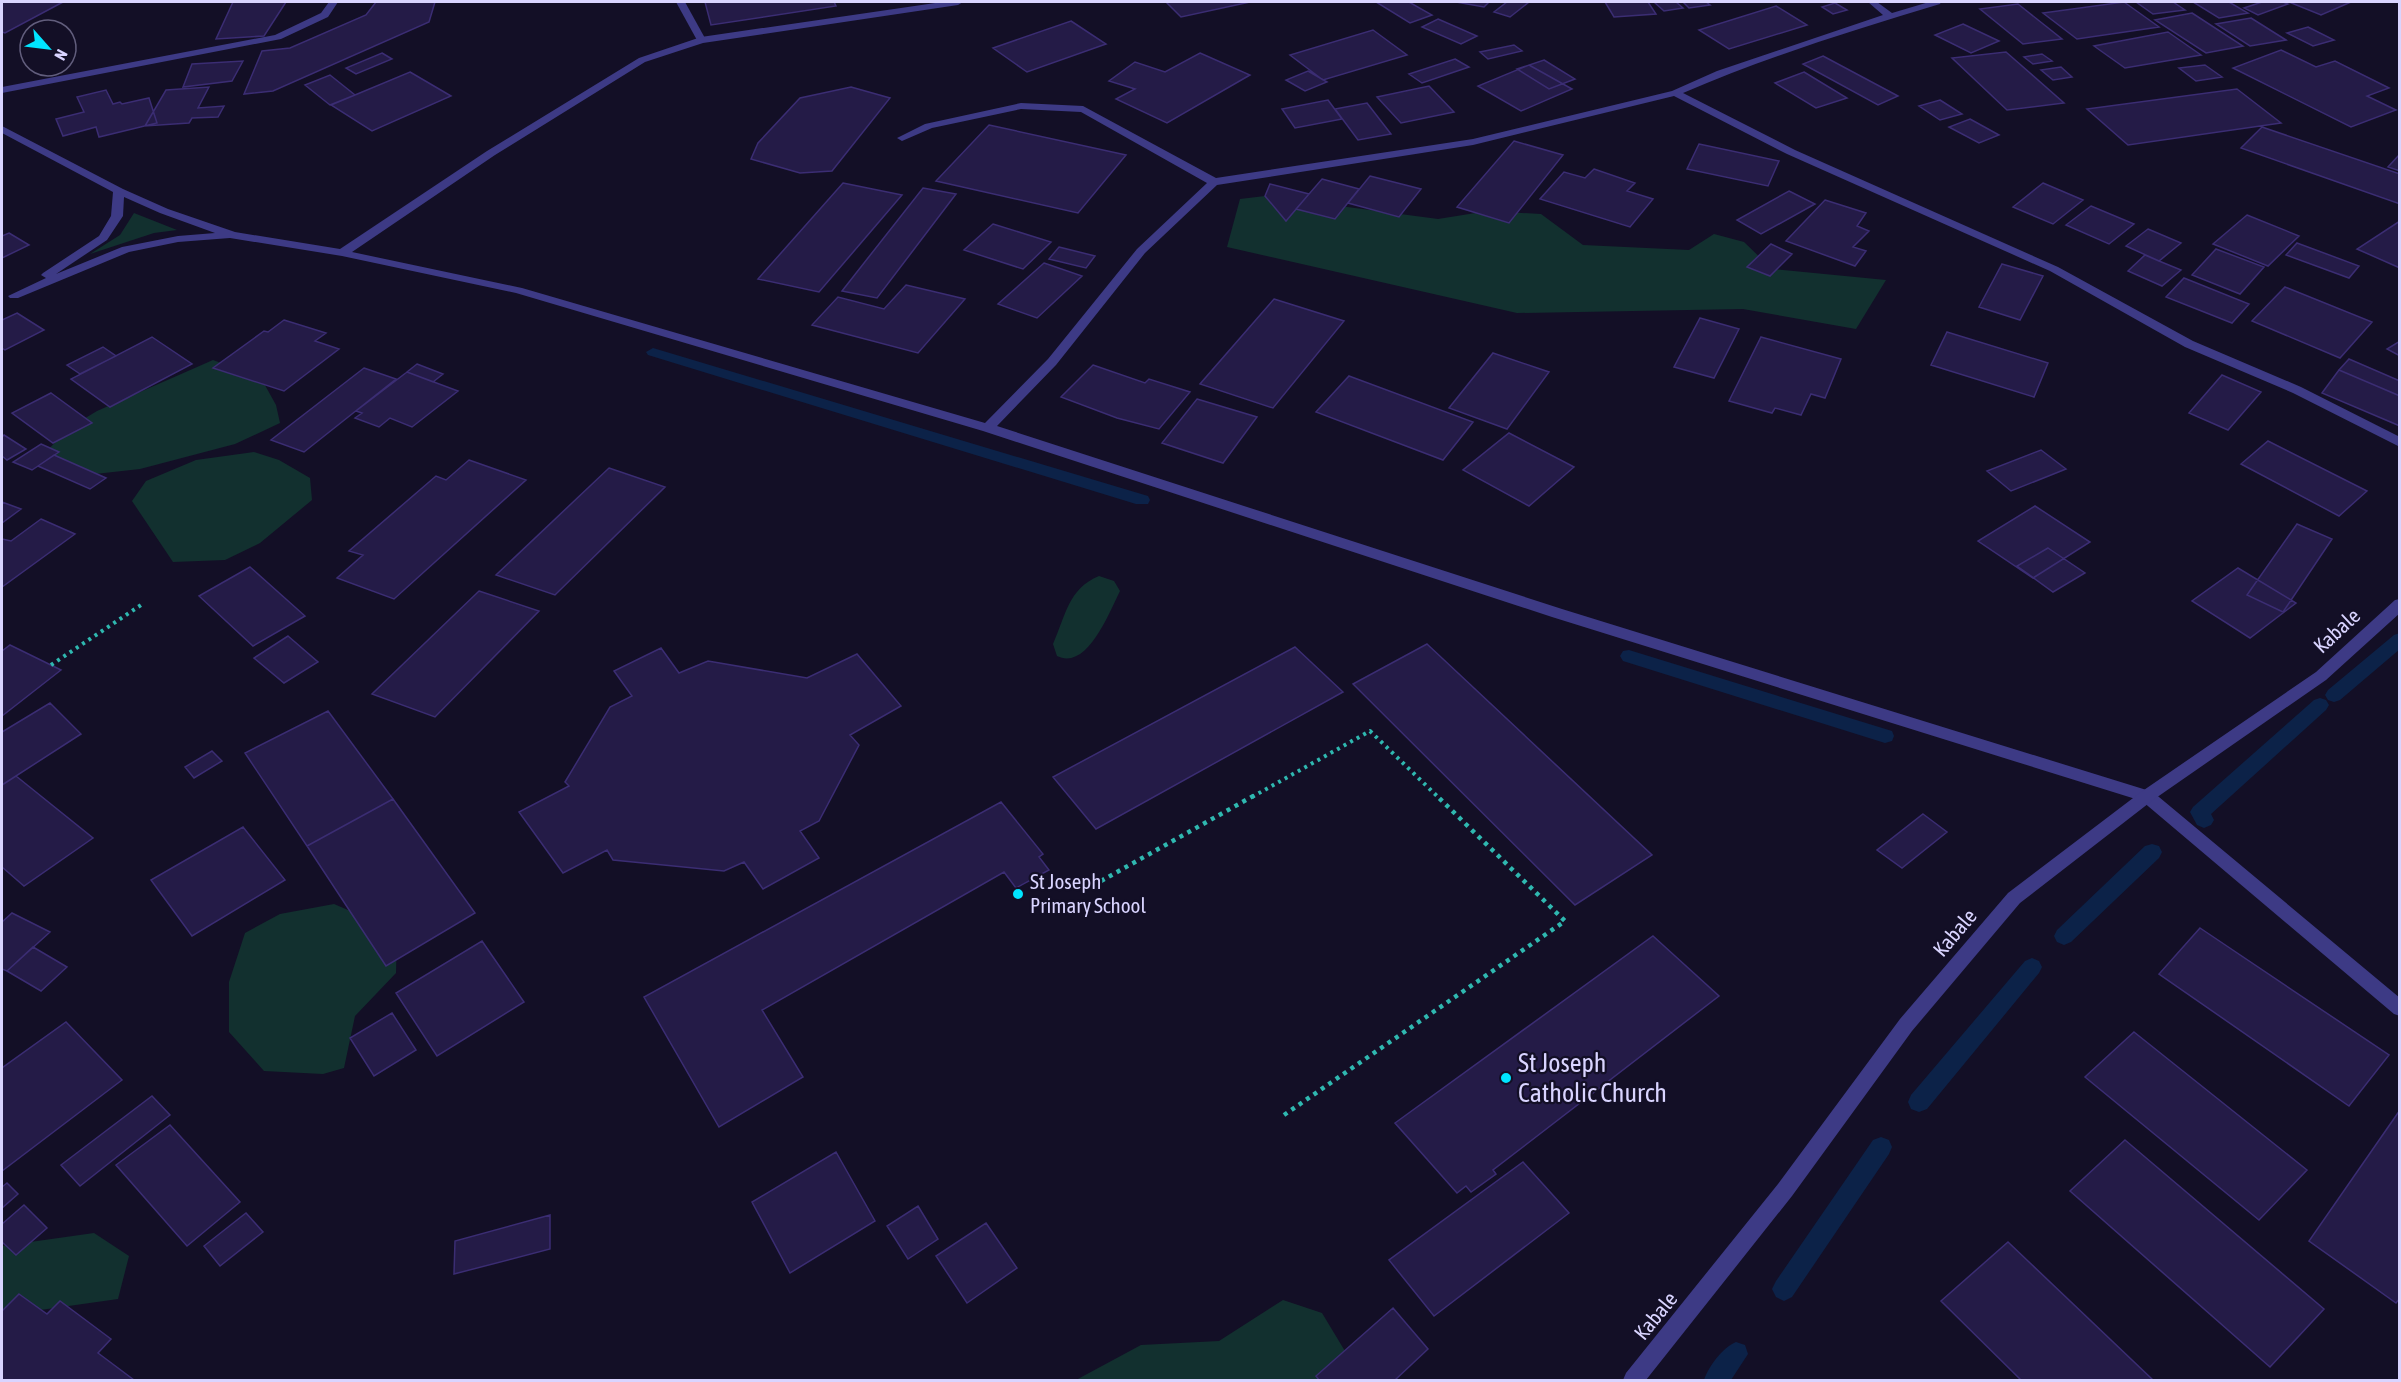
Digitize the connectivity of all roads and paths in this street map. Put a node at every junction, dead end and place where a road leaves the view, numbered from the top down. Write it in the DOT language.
graph roads {
  1 [pos="333,2"];
  2 [pos="681,2"];
  3 [pos="902,2"];
  4 [pos="958,2"];
  5 [pos="1872,2"];
  6 [pos="1937,2"];
  7 [pos="909,11"];
  8 [pos="1890,16"];
  9 [pos="702,40"];
  10 [pos="2,90"];
  11 [pos="1675,93"];
  12 [pos="2,129"];
  13 [pos="902,138"];
  14 [pos="1214,182"];
  15 [pos="119,191"];
  16 [pos="233,235"];
  17 [pos="342,253"];
  18 [pos="14,296"];
  19 [pos="2,303"];
  20 [pos="988,428"];
  21 [pos="2400,443"];
  22 [pos="2400,604"];
  23 [pos="141,605"];
  24 [pos="51,666"];
  25 [pos="2147,796"];
  26 [pos="1101,881"];
  27 [pos="2400,1009"];
  28 [pos="1284,1115"];
  29 [pos="1633,1380"];
  1 -- 10 [label="street"];
  2 -- 9 [label="street"];
  3 -- 7 [label="street"];
  4 -- 7 [label="street"];
  5 -- 8 [label="street"];
  6 -- 8 [label="street"];
  7 -- 9 [label="street"];
  8 -- 11 [label="street"];
  9 -- 17 [label="street"];
  11 -- 14 [label="street"];
  11 -- 21 [label="street"];
  12 -- 15 [label="street"];
  13 -- 14 [label="street"];
  14 -- 20 [label="street"];
  15 -- 16 [label="street"];
  15 -- 18 [label="street"];
  16 -- 17 [label="street"];
  16 -- 18 [label="street"];
  17 -- 20 [label="street"];
  18 -- 19 [label="street"];
  20 -- 25 [label="street"];
  22 -- 25 [label="street, Kabale"];
  23 -- 24 [label="path"];
  25 -- 27 [label="street"];
  25 -- 29 [label="street, Kabale"];
  26 -- 28 [label="path"];
}
